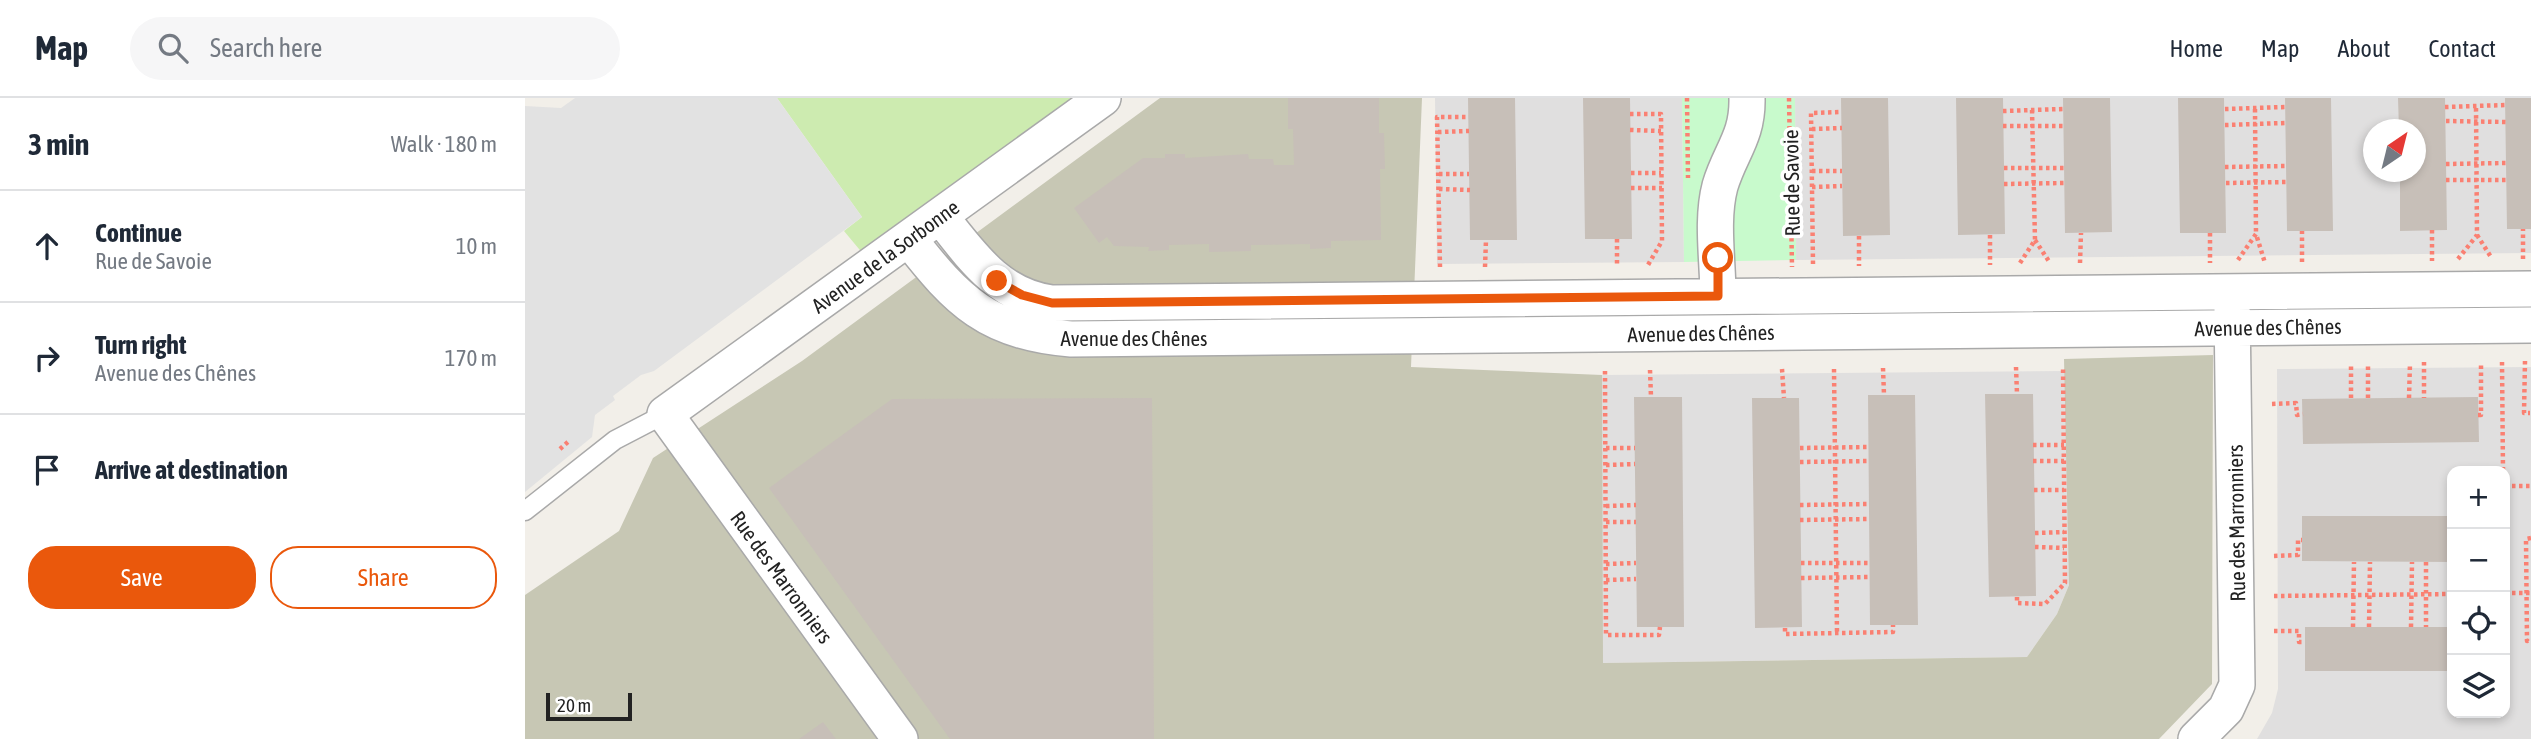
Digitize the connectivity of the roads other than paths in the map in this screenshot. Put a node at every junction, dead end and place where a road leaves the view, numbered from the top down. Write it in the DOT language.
graph roads {
  1 [pos="1103,98"];
  2 [pos="1747,98"];
  3 [pos="940,216"];
  4 [pos="909,239"];
  5 [pos="2527,275"];
  6 [pos="2234,278"];
  7 [pos="1718,296"];
  8 [pos="2531,325"];
  9 [pos="2232,328"];
  10 [pos="1718,333"];
  11 [pos="665,414"];
  12 [pos="525,512"];
  13 [pos="900,739"];
  14 [pos="2196,739"];
  1 -- 3 [label="street, Avenue de la Sorbonne"];
  2 -- 7 [label="street"];
  3 -- 4 [label="street, Avenue de la Sorbonne"];
  3 -- 7 [label="street, Avenue des Chênes"];
  4 -- 10 [label="street, Avenue des Chênes"];
  4 -- 11 [label="street, Avenue de la Sorbonne"];
  5 -- 6 [label="street, Avenue des Chênes"];
  6 -- 7 [label="street, Avenue des Chênes"];
  6 -- 9 [label="street, Rue des Marronniers"];
  7 -- 10 [label="lane"];
  8 -- 9 [label="street, Avenue des Chênes"];
  9 -- 10 [label="street, Avenue des Chênes"];
  9 -- 14 [label="street, Rue des Marronniers"];
  11 -- 12 [label="lane"];
  11 -- 13 [label="street, Rue des Marronniers"];
}
